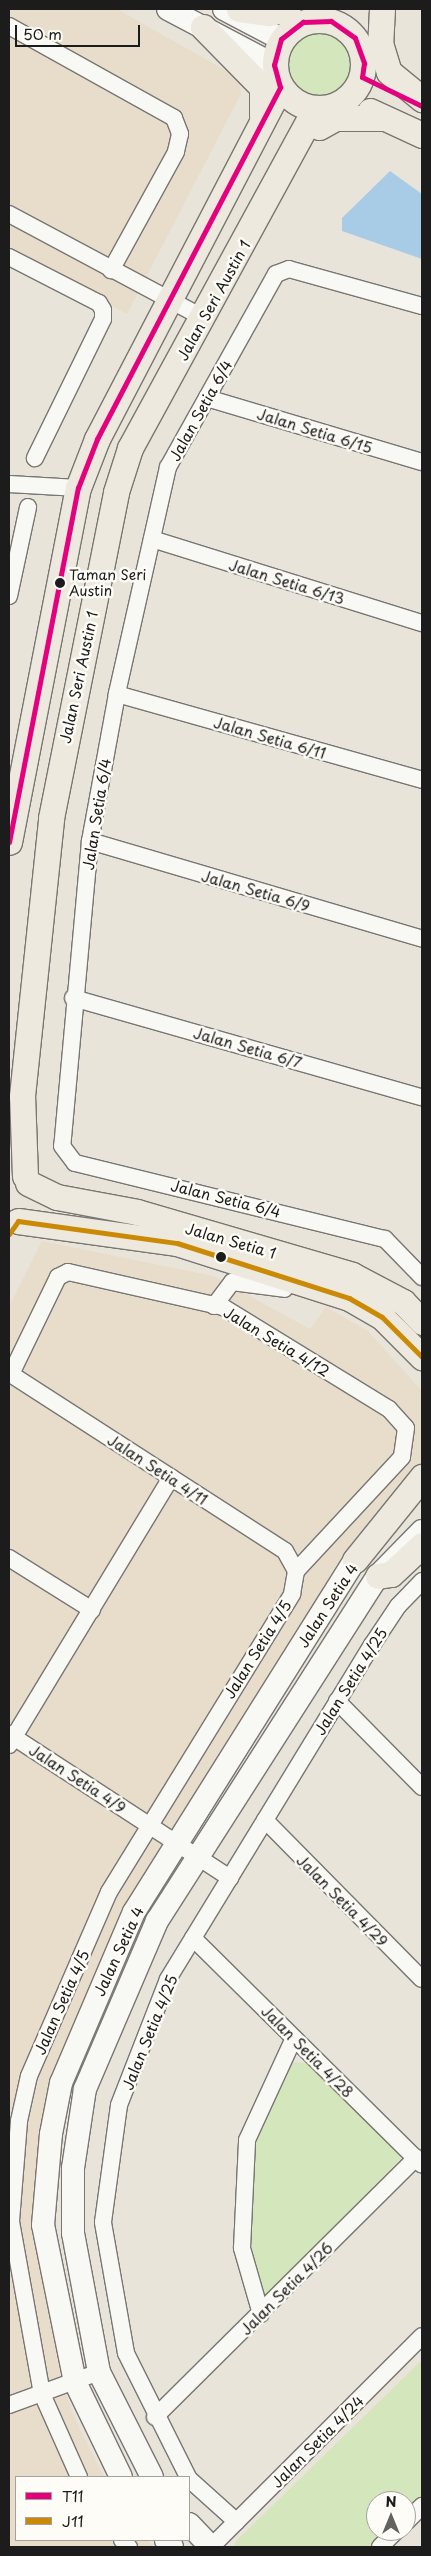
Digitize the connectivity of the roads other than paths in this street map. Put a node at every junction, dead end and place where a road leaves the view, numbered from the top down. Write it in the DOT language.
graph roads {
  1 [pos="168,9"];
  2 [pos="224,9"];
  3 [pos="239,9"];
  4 [pos="288,9"];
  5 [pos="370,9"];
  6 [pos="382,9"];
  7 [pos="319,14"];
  8 [pos="9,26"];
  9 [pos="203,27"];
  10 [pos="355,38"];
  11 [pos="281,39"];
  12 [pos="277,76"];
  13 [pos="362,77"];
  14 [pos="347,98"];
  15 [pos="422,98"];
  16 [pos="422,106"];
  17 [pos="315,108"];
  18 [pos="384,118"];
  19 [pos="262,121"];
  20 [pos="422,135"];
  21 [pos="299,139"];
  22 [pos="9,214"];
  23 [pos="9,257"];
  24 [pos="111,270"];
  25 [pos="169,299"];
  26 [pos="422,306"];
  27 [pos="204,318"];
  28 [pos="207,398"];
  29 [pos="35,458"];
  30 [pos="422,462"];
  31 [pos="9,484"];
  32 [pos="78,488"];
  33 [pos="28,507"];
  34 [pos="152,539"];
  35 [pos="9,596"];
  36 [pos="422,623"];
  37 [pos="117,694"];
  38 [pos="422,780"];
  39 [pos="90,841"];
  40 [pos="9,842"];
  41 [pos="422,938"];
  42 [pos="73,998"];
  43 [pos="421,1097"];
  44 [pos="21,1174"];
  45 [pos="12,1227"];
  46 [pos="422,1277"];
  47 [pos="330,1292"];
  48 [pos="214,1306"];
  49 [pos="382,1317"];
  50 [pos="422,1322"];
  51 [pos="422,1357"];
  52 [pos="422,1370"];
  53 [pos="10,1373"];
  54 [pos="171,1477"];
  55 [pos="422,1477"];
  56 [pos="422,1492"];
  57 [pos="422,1531"];
  58 [pos="422,1545"];
  59 [pos="9,1558"];
  60 [pos="355,1560"];
  61 [pos="296,1571"];
  62 [pos="378,1576"];
  63 [pos="419,1590"];
  64 [pos="92,1610"];
  65 [pos="337,1701"];
  66 [pos="10,1739"];
  67 [pos="422,1787"];
  68 [pos="265,1820"];
  69 [pos="148,1823"];
  70 [pos="178,1842"];
  71 [pos="199,1856"];
  72 [pos="230,1878"];
  73 [pos="193,1938"];
  74 [pos="422,1979"];
  75 [pos="294,2038"];
  76 [pos="13,2144"];
  77 [pos="419,2161"];
  78 [pos="261,2314"];
  79 [pos="422,2336"];
  80 [pos="99,2372"];
  81 [pos="75,2382"];
  82 [pos="42,2394"];
  83 [pos="9,2405"];
  84 [pos="155,2417"];
  85 [pos="79,2476"];
  86 [pos="121,2476"];
  87 [pos="151,2476"];
  88 [pos="187,2476"];
  89 [pos="190,2480"];
  90 [pos="237,2522"];
  91 [pos="190,2525"];
  92 [pos="211,2547"];
  1 -- 9 [label="street"];
  2 -- 11 [label="street"];
  3 -- 4 [label="main road"];
  5 -- 10 [label="main road"];
  6 -- 15 [label="main road"];
  7 -- 10 [label="main road"];
  7 -- 11 [label="main road"];
  8 -- 24 [label="street"];
  9 -- 12 [label="street"];
  9 -- 19 [label="main road"];
  10 -- 13 [label="main road"];
  11 -- 12 [label="main road"];
  12 -- 17 [label="main road"];
  12 -- 19 [label="main road"];
  13 -- 14 [label="main road"];
  13 -- 16 [label="main road"];
  14 -- 17 [label="main road"];
  14 -- 18 [label="main road"];
  17 -- 21 [label="main road, Jalan Seri Austin 1"];
  18 -- 20 [label="main road"];
  18 -- 21 [label="main road"];
  19 -- 25 [label="main road"];
  21 -- 27 [label="main road, Jalan Seri Austin 1"];
  22 -- 24 [label="street"];
  23 -- 29 [label="street"];
  24 -- 25 [label="street"];
  25 -- 27 [label="street"];
  25 -- 32 [label="main road"];
  26 -- 28 [label="street, Jalan Setia 6/4"];
  27 -- 44 [label="main road, Jalan Seri Austin 1"];
  28 -- 30 [label="street, Jalan Setia 6/15"];
  28 -- 34 [label="street, Jalan Setia 6/4"];
  31 -- 32 [label="street"];
  32 -- 40 [label="main road"];
  33 -- 35 [label="street"];
  34 -- 36 [label="street, Jalan Setia 6/13"];
  34 -- 37 [label="street, Jalan Setia 6/4"];
  37 -- 38 [label="street, Jalan Setia 6/11"];
  37 -- 39 [label="street, Jalan Setia 6/4"];
  39 -- 41 [label="street, Jalan Setia 6/9"];
  39 -- 42 [label="street, Jalan Setia 6/4"];
  42 -- 43 [label="street, Jalan Setia 6/7"];
  42 -- 46 [label="street, Jalan Setia 6/4"];
  44 -- 45 [label="main road, Jalan Seri Austin 1"];
  44 -- 50 [label="main road, Jalan Setia 1"];
  45 -- 47 [label="main road, Jalan Setia 1"];
  47 -- 48 [label="street"];
  47 -- 49 [label="main road, Jalan Setia 1"];
  48 -- 53 [label="street, Jalan Setia 4/12"];
  48 -- 61 [label="street, Jalan Setia 4/12"];
  49 -- 51 [label="main road, Jalan Setia 1"];
  49 -- 52 [label="main road"];
  53 -- 54 [label="street, Jalan Setia 4/11"];
  54 -- 61 [label="street, Jalan Setia 4/11"];
  54 -- 64 [label="street"];
  55 -- 60 [label="main road"];
  56 -- 60 [label="street, Jalan Setia 4"];
  57 -- 62 [label="street, Jalan Setia 4"];
  58 -- 62 [label="main road"];
  59 -- 64 [label="street"];
  60 -- 70 [label="street, Jalan Setia 4"];
  61 -- 69 [label="street, Jalan Setia 4/5"];
  62 -- 71 [label="street, Jalan Setia 4"];
  63 -- 65 [label="street, Jalan Setia 4/25"];
  64 -- 66 [label="street"];
  65 -- 67 [label="street"];
  65 -- 68 [label="street, Jalan Setia 4/25"];
  66 -- 69 [label="street, Jalan Setia 4/9"];
  68 -- 72 [label="street, Jalan Setia 4/25"];
  68 -- 74 [label="street, Jalan Setia 4/29"];
  69 -- 70 [label="street, Jalan Setia 4/9"];
  69 -- 76 [label="street, Jalan Setia 4/5"];
  70 -- 71 [label="street, Jalan Setia 4/9"];
  70 -- 81 [label="street, Jalan Setia 4"];
  71 -- 72 [label="street, Jalan Setia 4/9"];
  71 -- 80 [label="street, Jalan Setia 4"];
  72 -- 73 [label="street, Jalan Setia 4/25"];
  73 -- 75 [label="street, Jalan Setia 4/28"];
  73 -- 84 [label="street, Jalan Setia 4/25"];
  75 -- 77 [label="street, Jalan Setia 4/28"];
  75 -- 78 [label="street"];
  76 -- 82 [label="street, Jalan Setia 4/5"];
  77 -- 78 [label="street, Jalan Setia 4/26"];
  78 -- 84 [label="street, Jalan Setia 4/26"];
  79 -- 90 [label="street, Jalan Setia 4/24"];
  80 -- 81 [label="street"];
  80 -- 87 [label="street, Jalan Setia 4"];
  81 -- 82 [label="street"];
  81 -- 86 [label="street, Jalan Setia 4"];
  82 -- 83 [label="street"];
  82 -- 85 [label="street, Jalan Setia 4/5"];
  84 -- 88 [label="street, Jalan Setia 4/25"];
  89 -- 90 [label="street, Jalan Setia 4/25"];
  90 -- 92 [label="street, Jalan Setia 4/24"];
  91 -- 92 [label="street"];
}
